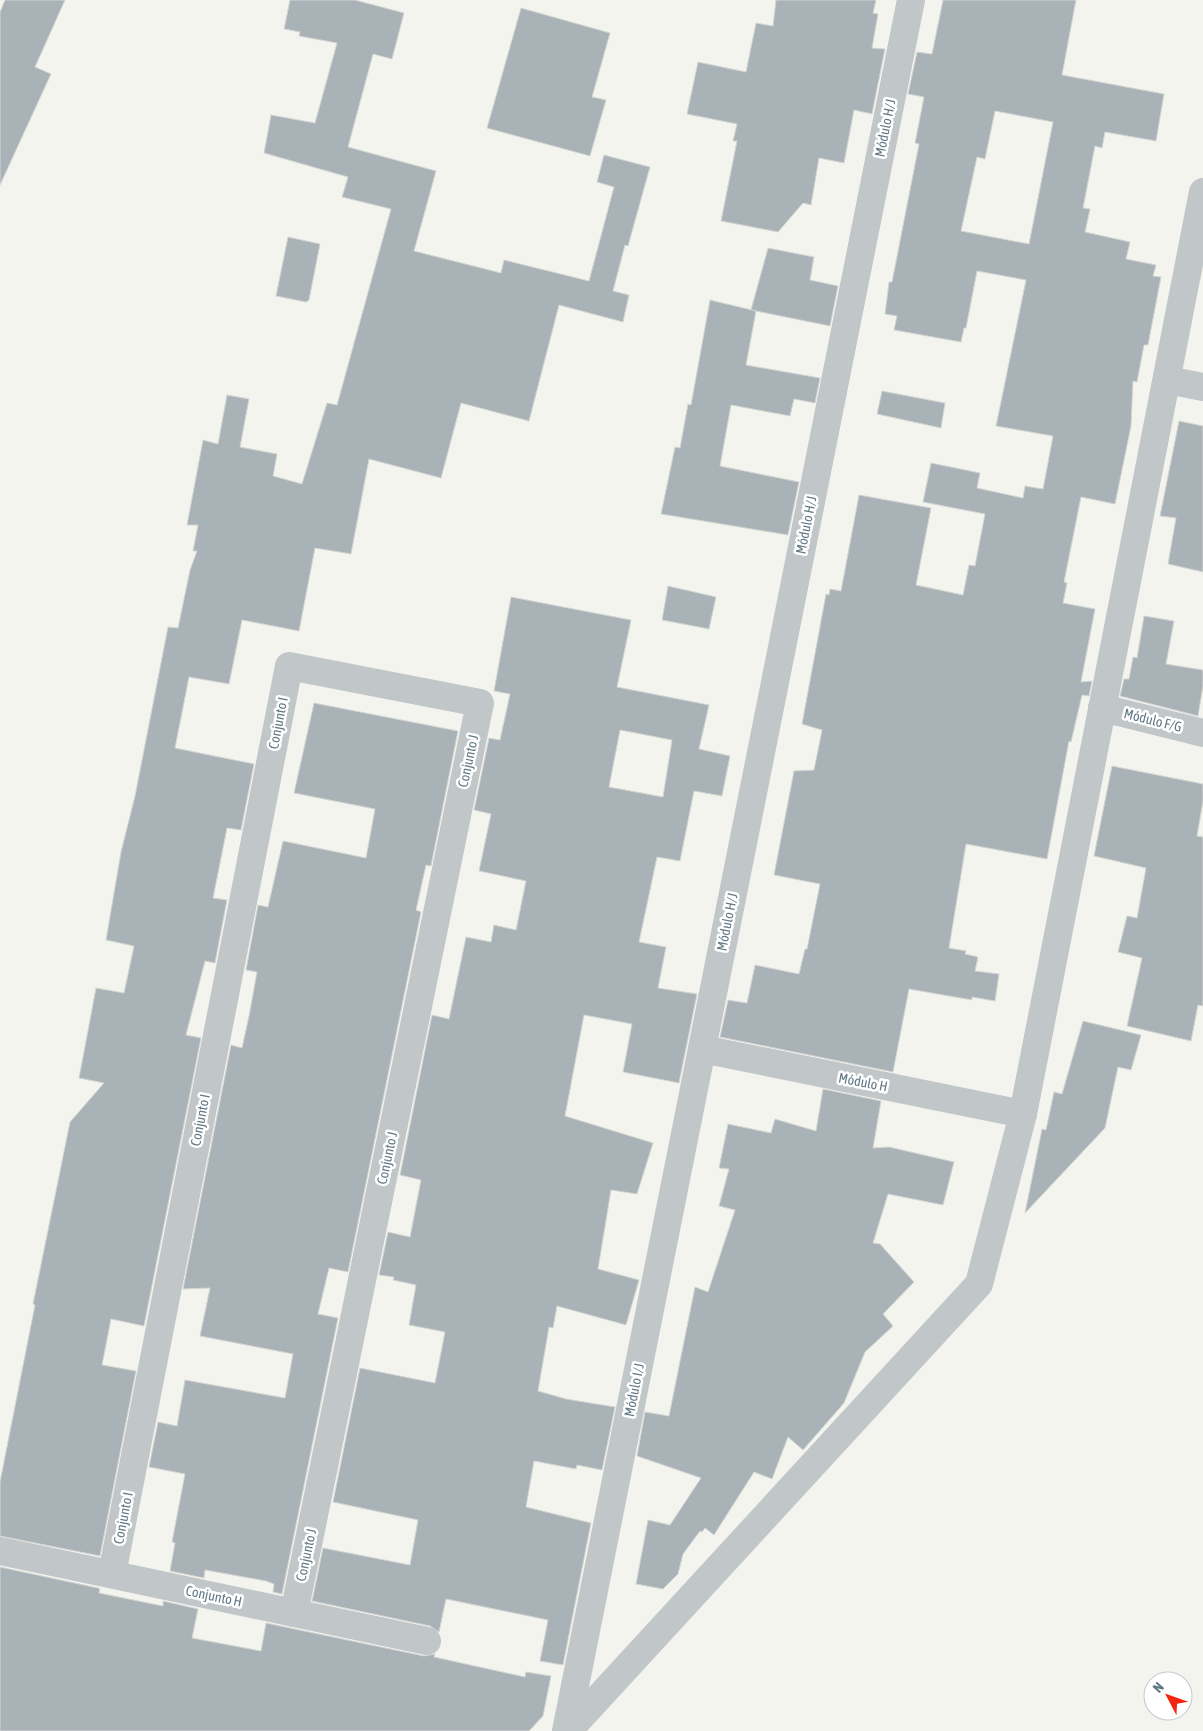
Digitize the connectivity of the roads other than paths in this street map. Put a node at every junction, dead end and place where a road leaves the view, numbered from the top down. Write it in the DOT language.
graph roads {
  1 [pos="911,0"];
  2 [pos="1203,192"];
  3 [pos="1167,380"];
  4 [pos="1203,387"];
  5 [pos="480,703"];
  6 [pos="1102,708"];
  7 [pos="1203,733"];
  8 [pos="702,1050"];
  9 [pos="1023,1114"];
  10 [pos="0,1551"];
  11 [pos="112,1574"];
  12 [pos="294,1613"];
  13 [pos="427,1641"];
  14 [pos="567,1731"];
  1 -- 8 [label="street, Módulo H/J"];
  2 -- 3 [label="street"];
  3 -- 4 [label="street"];
  3 -- 6 [label="street"];
  5 -- 11 [label="street, Conjunto I"];
  5 -- 12 [label="street, Conjunto J"];
  6 -- 7 [label="street, Módulo F/G"];
  6 -- 9 [label="street"];
  8 -- 9 [label="street, Módulo H"];
  8 -- 14 [label="street, Módulo I/J"];
  9 -- 14 [label="street"];
  10 -- 11 [label="street, Conjunto H"];
  11 -- 12 [label="street, Conjunto H"];
  12 -- 13 [label="street, Conjunto H"];
}
